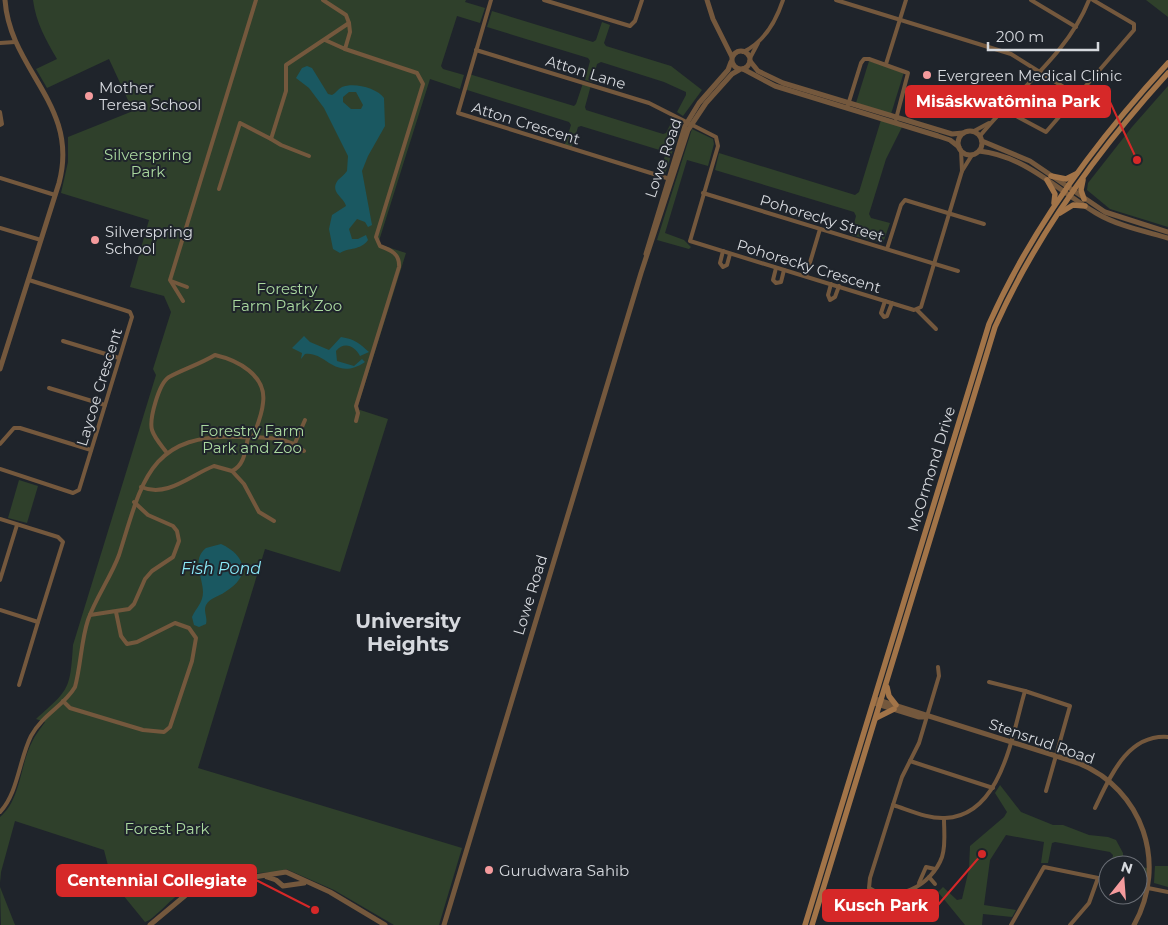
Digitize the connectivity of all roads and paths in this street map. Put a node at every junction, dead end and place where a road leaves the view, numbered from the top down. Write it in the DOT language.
graph roads {
  1 [pos="5,0"];
  2 [pos="256,0"];
  3 [pos="323,0"];
  4 [pos="491,0"];
  5 [pos="544,0"];
  6 [pos="567,0"];
  7 [pos="642,0"];
  8 [pos="707,0"];
  9 [pos="783,0"];
  10 [pos="836,0"];
  11 [pos="906,0"];
  12 [pos="1031,0"];
  13 [pos="1089,0"];
  14 [pos="1094,0"];
  15 [pos="565,6"];
  16 [pos="900,20"];
  17 [pos="349,23"];
  18 [pos="1076,27"];
  19 [pos="325,40"];
  20 [pos="723,40"];
  21 [pos="759,41"];
  22 [pos="16,42"];
  23 [pos="0,43"];
  24 [pos="344,49"];
  25 [pos="476,50"];
  26 [pos="741,51"];
  27 [pos="732,59"];
  28 [pos="750,60"];
  29 [pos="1168,63"];
  30 [pos="886,64"];
  31 [pos="741,69"];
  32 [pos="1039,70"];
  33 [pos="1168,73"];
  34 [pos="1078,96"];
  35 [pos="848,105"];
  36 [pos="1003,109"];
  37 [pos="0,112"];
  38 [pos="896,120"];
  39 [pos="689,122"];
  40 [pos="991,122"];
  41 [pos="0,125"];
  42 [pos="974,131"];
  43 [pos="963,133"];
  44 [pos="981,138"];
  45 [pos="272,139"];
  46 [pos="960,148"];
  47 [pos="979,151"];
  48 [pos="972,154"];
  49 [pos="309,156"];
  50 [pos="962,171"];
  51 [pos="1080,171"];
  52 [pos="0,178"];
  53 [pos="1049,178"];
  54 [pos="1084,178"];
  55 [pos="670,179"];
  56 [pos="219,189"];
  57 [pos="1069,192"];
  58 [pos="704,193"];
  59 [pos="55,195"];
  60 [pos="1084,199"];
  61 [pos="1085,206"];
  62 [pos="1052,210"];
  63 [pos="949,213"];
  64 [pos="1055,217"];
  65 [pos="984,224"];
  66 [pos="0,228"];
  67 [pos="820,230"];
  68 [pos="1168,232"];
  69 [pos="1168,238"];
  70 [pos="41,240"];
  71 [pos="887,249"];
  72 [pos="723,252"];
  73 [pos="730,254"];
  74 [pos="934,264"];
  75 [pos="776,268"];
  76 [pos="784,270"];
  77 [pos="958,271"];
  78 [pos="806,276"];
  79 [pos="29,280"];
  80 [pos="170,280"];
  81 [pos="831,284"];
  82 [pos="839,286"];
  83 [pos="187,287"];
  84 [pos="885,300"];
  85 [pos="183,301"];
  86 [pos="892,303"];
  87 [pos="917,310"];
  88 [pos="936,329"];
  89 [pos="63,341"];
  90 [pos="119,358"];
  91 [pos="0,369"];
  92 [pos="50,388"];
  93 [pos="105,405"];
  94 [pos="305,420"];
  95 [pos="356,421"];
  96 [pos="253,437"];
  97 [pos="248,438"];
  98 [pos="295,443"];
  99 [pos="0,444"];
  100 [pos="91,450"];
  101 [pos="304,451"];
  102 [pos="167,453"];
  103 [pos="0,469"];
  104 [pos="232,471"];
  105 [pos="141,487"];
  106 [pos="134,502"];
  107 [pos="0,519"];
  108 [pos="274,521"];
  109 [pos="17,525"];
  110 [pos="0,580"];
  111 [pos="0,610"];
  112 [pos="116,612"];
  113 [pos="90,615"];
  114 [pos="38,622"];
  115 [pos="938,667"];
  116 [pos="989,682"];
  117 [pos="19,685"];
  118 [pos="886,685"];
  119 [pos="1025,691"];
  120 [pos="62,701"];
  121 [pos="877,702"];
  122 [pos="895,707"];
  123 [pos="927,717"];
  124 [pos="876,718"];
  125 [pos="1168,737"];
  126 [pos="1009,742"];
  127 [pos="1056,756"];
  128 [pos="910,761"];
  129 [pos="1108,780"];
  130 [pos="992,788"];
  131 [pos="1046,791"];
  132 [pos="893,805"];
  133 [pos="1095,808"];
  134 [pos="0,812"];
  135 [pos="944,819"];
  136 [pos="936,869"];
  137 [pos="280,874"];
  138 [pos="264,876"];
  139 [pos="292,876"];
  140 [pos="929,876"];
  141 [pos="1098,878"];
  142 [pos="306,882"];
  143 [pos="279,883"];
  144 [pos="291,883"];
  145 [pos="935,884"];
  146 [pos="918,885"];
  147 [pos="1149,888"];
  148 [pos="1168,892"];
  149 [pos="156,922"];
  150 [pos="144,925"];
  151 [pos="150,925"];
  152 [pos="385,925"];
  153 [pos="444,925"];
  154 [pos="805,925"];
  155 [pos="812,925"];
  156 [pos="1011,925"];
  157 [pos="1070,925"];
  158 [pos="1134,925"];
  1 -- 22 [label="street"];
  2 -- 80 [label="street"];
  3 -- 17 [label="street"];
  4 -- 25 [label="street, Atton Crescent"];
  5 -- 15 [label="street"];
  6 -- 15 [label="street"];
  7 -- 15 [label="street"];
  8 -- 20 [label="street"];
  9 -- 21 [label="street"];
  10 -- 16 [label="street"];
  11 -- 16 [label="street"];
  12 -- 18 [label="street"];
  13 -- 18 [label="street"];
  14 -- 34 [label="street"];
  16 -- 30 [label="street"];
  16 -- 32 [label="street"];
  17 -- 19 [label="street"];
  17 -- 24 [label="street"];
  18 -- 32 [label="street"];
  19 -- 24 [label="street"];
  19 -- 45 [label="street"];
  20 -- 26 [label="street"];
  20 -- 27 [label="street"];
  21 -- 26 [label="street"];
  21 -- 28 [label="street"];
  22 -- 23 [label="street"];
  22 -- 59 [label="street"];
  24 -- 95 [label="street"];
  25 -- 39 [label="street, Atton Lane"];
  25 -- 55 [label="street, Atton Crescent"];
  26 -- 27 [label="street, Lowe Road"];
  26 -- 28 [label="street"];
  27 -- 31 [label="street"];
  27 -- 39 [label="street, Lowe Road"];
  28 -- 31 [label="street, Lowe Road"];
  28 -- 35 [label="street"];
  29 -- 51 [label="main road, McOrmond Drive"];
  30 -- 35 [label="street"];
  30 -- 38 [label="street"];
  31 -- 35 [label="street"];
  31 -- 39 [label="street, Lowe Road"];
  32 -- 34 [label="street"];
  32 -- 36 [label="street"];
  33 -- 54 [label="main road, McOrmond Drive"];
  34 -- 36 [label="street"];
  35 -- 38 [label="street"];
  36 -- 40 [label="street"];
  37 -- 41 [label="street"];
  38 -- 43 [label="street"];
  38 -- 46 [label="street"];
  39 -- 55 [label="street, Lowe Road"];
  39 -- 58 [label="street, Pohorecky Crescent"];
  40 -- 42 [label="street"];
  40 -- 44 [label="street"];
  42 -- 43 [label="street"];
  42 -- 44 [label="street"];
  43 -- 46 [label="street"];
  44 -- 47 [label="street"];
  44 -- 53 [label="street"];
  45 -- 49 [label="street"];
  45 -- 56 [label="street"];
  46 -- 48 [label="street"];
  46 -- 50 [label="street"];
  47 -- 48 [label="street"];
  47 -- 53 [label="street"];
  48 -- 50 [label="street"];
  50 -- 63 [label="street"];
  51 -- 53 [label="main road"];
  51 -- 57 [label="main road, McOrmond Drive"];
  52 -- 59 [label="street"];
  53 -- 57 [label="street"];
  53 -- 62 [label="main road"];
  54 -- 57 [label="main road, McOrmond Drive"];
  54 -- 60 [label="main road"];
  55 -- 153 [label="street, Lowe Road"];
  57 -- 60 [label="street"];
  57 -- 61 [label="street"];
  57 -- 62 [label="main road, McOrmond Drive"];
  57 -- 64 [label="main road, McOrmond Drive"];
  58 -- 67 [label="street, Pohorecky Street"];
  58 -- 72 [label="street, Pohorecky Crescent"];
  59 -- 70 [label="street"];
  60 -- 68 [label="street"];
  61 -- 64 [label="main road"];
  61 -- 69 [label="street"];
  62 -- 121 [label="main road, McOrmond Drive"];
  63 -- 65 [label="street"];
  63 -- 71 [label="street"];
  63 -- 74 [label="street"];
  64 -- 118 [label="main road, McOrmond Drive"];
  66 -- 70 [label="street"];
  67 -- 71 [label="street, Pohorecky Street"];
  67 -- 78 [label="street"];
  70 -- 79 [label="street"];
  71 -- 74 [label="street, Pohorecky Street"];
  72 -- 73 [label="street, Pohorecky Crescent"];
  72 -- 73 [label="street"];
  73 -- 75 [label="street, Pohorecky Crescent"];
  74 -- 77 [label="street, Pohorecky Street"];
  74 -- 87 [label="street"];
  75 -- 76 [label="street, Pohorecky Crescent"];
  75 -- 76 [label="street"];
  76 -- 78 [label="street, Pohorecky Crescent"];
  78 -- 81 [label="street, Pohorecky Crescent"];
  79 -- 90 [label="street, Laycoe Crescent"];
  79 -- 91 [label="street"];
  80 -- 83 [label="street"];
  80 -- 85 [label="street"];
  81 -- 82 [label="street, Pohorecky Crescent"];
  81 -- 82 [label="street"];
  82 -- 84 [label="street, Pohorecky Crescent"];
  84 -- 86 [label="street, Pohorecky Crescent"];
  84 -- 86 [label="street"];
  86 -- 87 [label="street, Pohorecky Crescent"];
  87 -- 88 [label="street"];
  89 -- 90 [label="street"];
  90 -- 93 [label="street, Laycoe Crescent"];
  92 -- 93 [label="street"];
  93 -- 100 [label="street, Laycoe Crescent"];
  94 -- 98 [label="street"];
  96 -- 97 [label="street"];
  96 -- 98 [label="street"];
  96 -- 102 [label="street"];
  97 -- 102 [label="street"];
  97 -- 104 [label="street"];
  98 -- 101 [label="street"];
  99 -- 100 [label="street"];
  100 -- 103 [label="street, Laycoe Crescent"];
  102 -- 105 [label="street"];
  104 -- 105 [label="street"];
  104 -- 108 [label="street"];
  105 -- 106 [label="street"];
  106 -- 112 [label="street"];
  106 -- 113 [label="street"];
  107 -- 109 [label="street"];
  109 -- 110 [label="street"];
  109 -- 114 [label="street"];
  111 -- 114 [label="street"];
  112 -- 113 [label="street"];
  112 -- 120 [label="street"];
  113 -- 120 [label="street"];
  114 -- 117 [label="street"];
  115 -- 123 [label="street"];
  116 -- 119 [label="street"];
  118 -- 121 [label="main road, McOrmond Drive"];
  118 -- 122 [label="main road"];
  119 -- 126 [label="street"];
  119 -- 127 [label="street"];
  120 -- 134 [label="street"];
  121 -- 122 [label="street, Stensrud Road"];
  121 -- 124 [label="main road, McOrmond Drive"];
  121 -- 154 [label="main road, McOrmond Drive"];
  122 -- 123 [label="street, Stensrud Road"];
  122 -- 124 [label="main road"];
  123 -- 126 [label="street, Stensrud Road"];
  123 -- 128 [label="street"];
  124 -- 155 [label="main road, McOrmond Drive"];
  125 -- 129 [label="street"];
  126 -- 127 [label="street, Stensrud Road"];
  126 -- 130 [label="street"];
  127 -- 129 [label="street, Stensrud Road"];
  127 -- 131 [label="street"];
  128 -- 130 [label="street"];
  128 -- 132 [label="street"];
  129 -- 133 [label="street"];
  129 -- 147 [label="street, Stensrud Road"];
  130 -- 135 [label="street"];
  132 -- 135 [label="street"];
  132 -- 146 [label="street"];
  135 -- 136 [label="street"];
  136 -- 140 [label="street"];
  136 -- 146 [label="street"];
  137 -- 138 [label="street"];
  137 -- 139 [label="street"];
  137 -- 143 [label="street"];
  138 -- 143 [label="street"];
  138 -- 149 [label="street"];
  139 -- 142 [label="street"];
  139 -- 144 [label="street"];
  140 -- 145 [label="street"];
  140 -- 146 [label="street"];
  141 -- 156 [label="street"];
  141 -- 157 [label="street"];
  142 -- 144 [label="street"];
  142 -- 152 [label="street"];
  143 -- 144 [label="street"];
  147 -- 148 [label="street"];
  147 -- 158 [label="street, Stensrud Road"];
  149 -- 151 [label="street"];
  150 -- 151 [label="street"];
}
